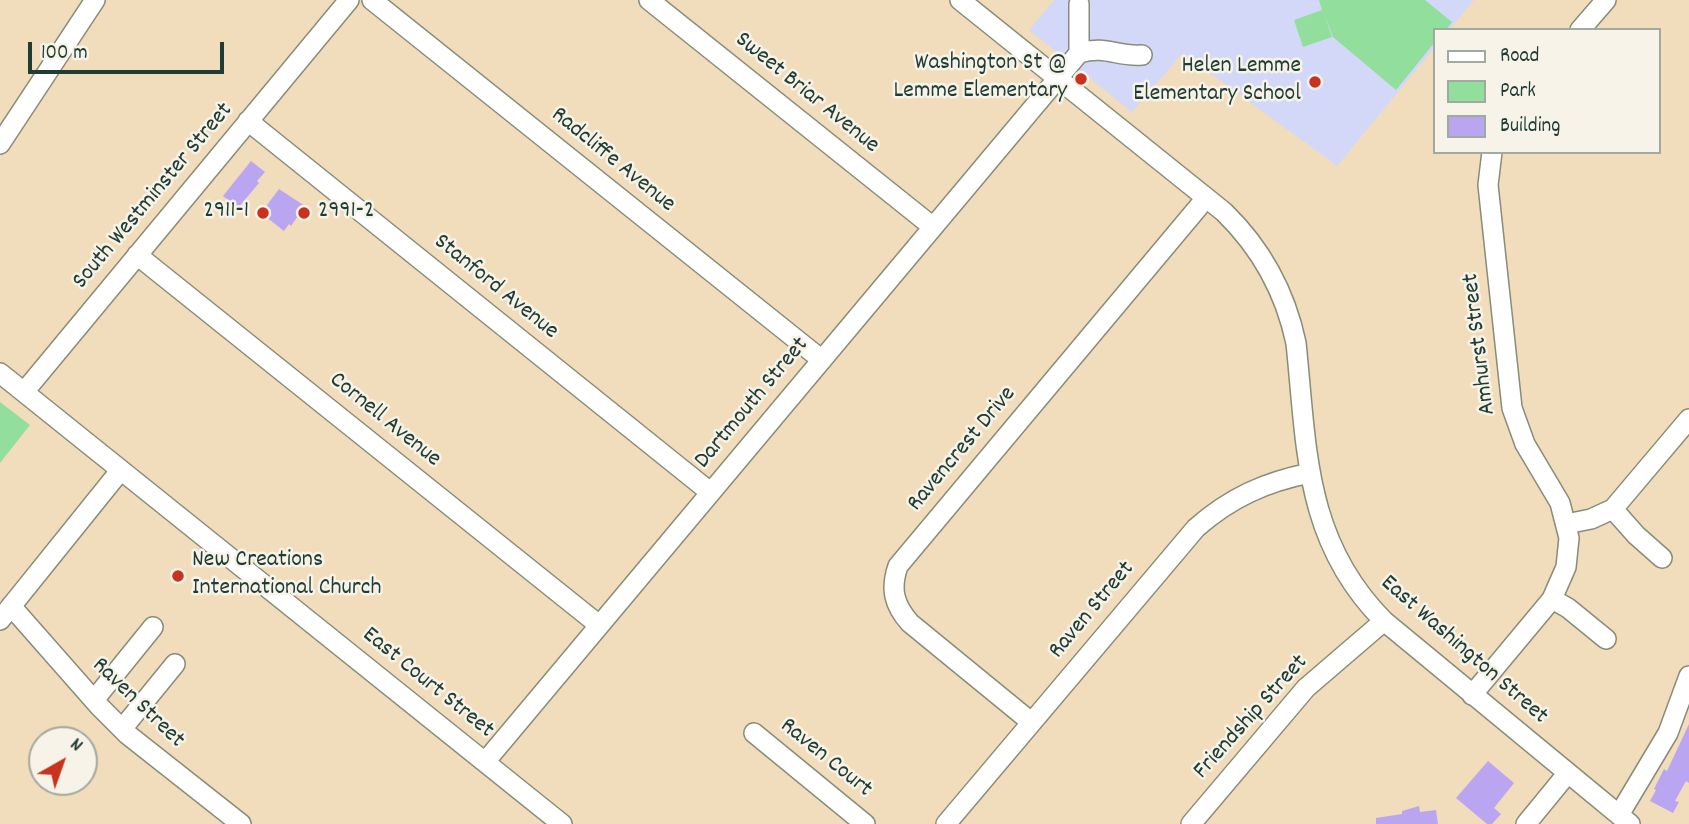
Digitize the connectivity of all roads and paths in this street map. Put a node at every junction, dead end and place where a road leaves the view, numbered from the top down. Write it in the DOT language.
graph roads {
  1 [pos="95,0"];
  2 [pos="349,0"];
  3 [pos="372,0"];
  4 [pos="649,0"];
  5 [pos="960,0"];
  6 [pos="1606,0"];
  7 [pos="1079,4"];
  8 [pos="1582,28"];
  9 [pos="1079,53"];
  10 [pos="1142,55"];
  11 [pos="1058,79"];
  12 [pos="248,121"];
  13 [pos="0,144"];
  14 [pos="1492,154"];
  15 [pos="1206,198"];
  16 [pos="933,227"];
  17 [pos="137,255"];
  18 [pos="822,360"];
  19 [pos="0,373"];
  20 [pos="24,392"];
  21 [pos="1687,426"];
  22 [pos="120,471"];
  23 [pos="1310,473"];
  24 [pos="710,492"];
  25 [pos="1613,509"];
  26 [pos="1566,524"];
  27 [pos="1662,558"];
  28 [pos="1552,599"];
  29 [pos="6,614"];
  30 [pos="1384,621"];
  31 [pos="600,625"];
  32 [pos="153,627"];
  33 [pos="1606,639"];
  34 [pos="175,664"];
  35 [pos="1689,676"];
  36 [pos="1472,695"];
  37 [pos="94,700"];
  38 [pos="1031,722"];
  39 [pos="122,729"];
  40 [pos="754,733"];
  41 [pos="485,762"];
  42 [pos="1567,774"];
  43 [pos="1627,821"];
  44 [pos="240,824"];
  45 [pos="562,824"];
  46 [pos="865,824"];
  47 [pos="946,824"];
  48 [pos="1191,824"];
  49 [pos="1526,824"];
  1 -- 13 [label="street"];
  2 -- 12 [label="street, South Westminster Street"];
  3 -- 18 [label="street, Radcliffe Avenue"];
  4 -- 16 [label="street, Sweet Briar Avenue"];
  5 -- 11 [label="street, East Washington Street"];
  6 -- 8 [label="street"];
  7 -- 9 [label="street"];
  9 -- 10 [label="street"];
  9 -- 11 [label="street, Dartmouth Street"];
  11 -- 15 [label="street, East Washington Street"];
  11 -- 16 [label="street, Dartmouth Street"];
  12 -- 17 [label="street, South Westminster Street"];
  12 -- 24 [label="street, Stanford Avenue"];
  14 -- 26 [label="street, Amhurst Street"];
  15 -- 23 [label="street, East Washington Street"];
  15 -- 38 [label="street, Ravencrest Drive"];
  16 -- 18 [label="street, Dartmouth Street"];
  17 -- 20 [label="street, South Westminster Street"];
  17 -- 31 [label="street, Cornell Avenue"];
  18 -- 24 [label="street, Dartmouth Street"];
  19 -- 20 [label="street, East Court Street"];
  20 -- 22 [label="street, East Court Street"];
  21 -- 25 [label="street"];
  22 -- 29 [label="street"];
  22 -- 41 [label="street, East Court Street"];
  23 -- 30 [label="street, East Washington Street"];
  23 -- 38 [label="street, Raven Street"];
  24 -- 31 [label="street, Dartmouth Street"];
  25 -- 26 [label="street"];
  25 -- 27 [label="street"];
  26 -- 28 [label="street, Amhurst Street"];
  28 -- 33 [label="street"];
  28 -- 36 [label="street, Amhurst Street"];
  29 -- 37 [label="street, Raven Street"];
  30 -- 36 [label="street, East Washington Street"];
  30 -- 48 [label="street, Friendship Street"];
  31 -- 41 [label="street, Dartmouth Street"];
  32 -- 37 [label="street"];
  34 -- 39 [label="street"];
  35 -- 43 [label="street"];
  36 -- 42 [label="street, East Washington Street"];
  37 -- 39 [label="street, Raven Street"];
  38 -- 47 [label="street, Raven Street"];
  39 -- 44 [label="street, Raven Street"];
  40 -- 46 [label="street, Raven Court"];
  41 -- 45 [label="street, East Court Street"];
  42 -- 43 [label="street, East Washington Street"];
  42 -- 49 [label="street"];
}
